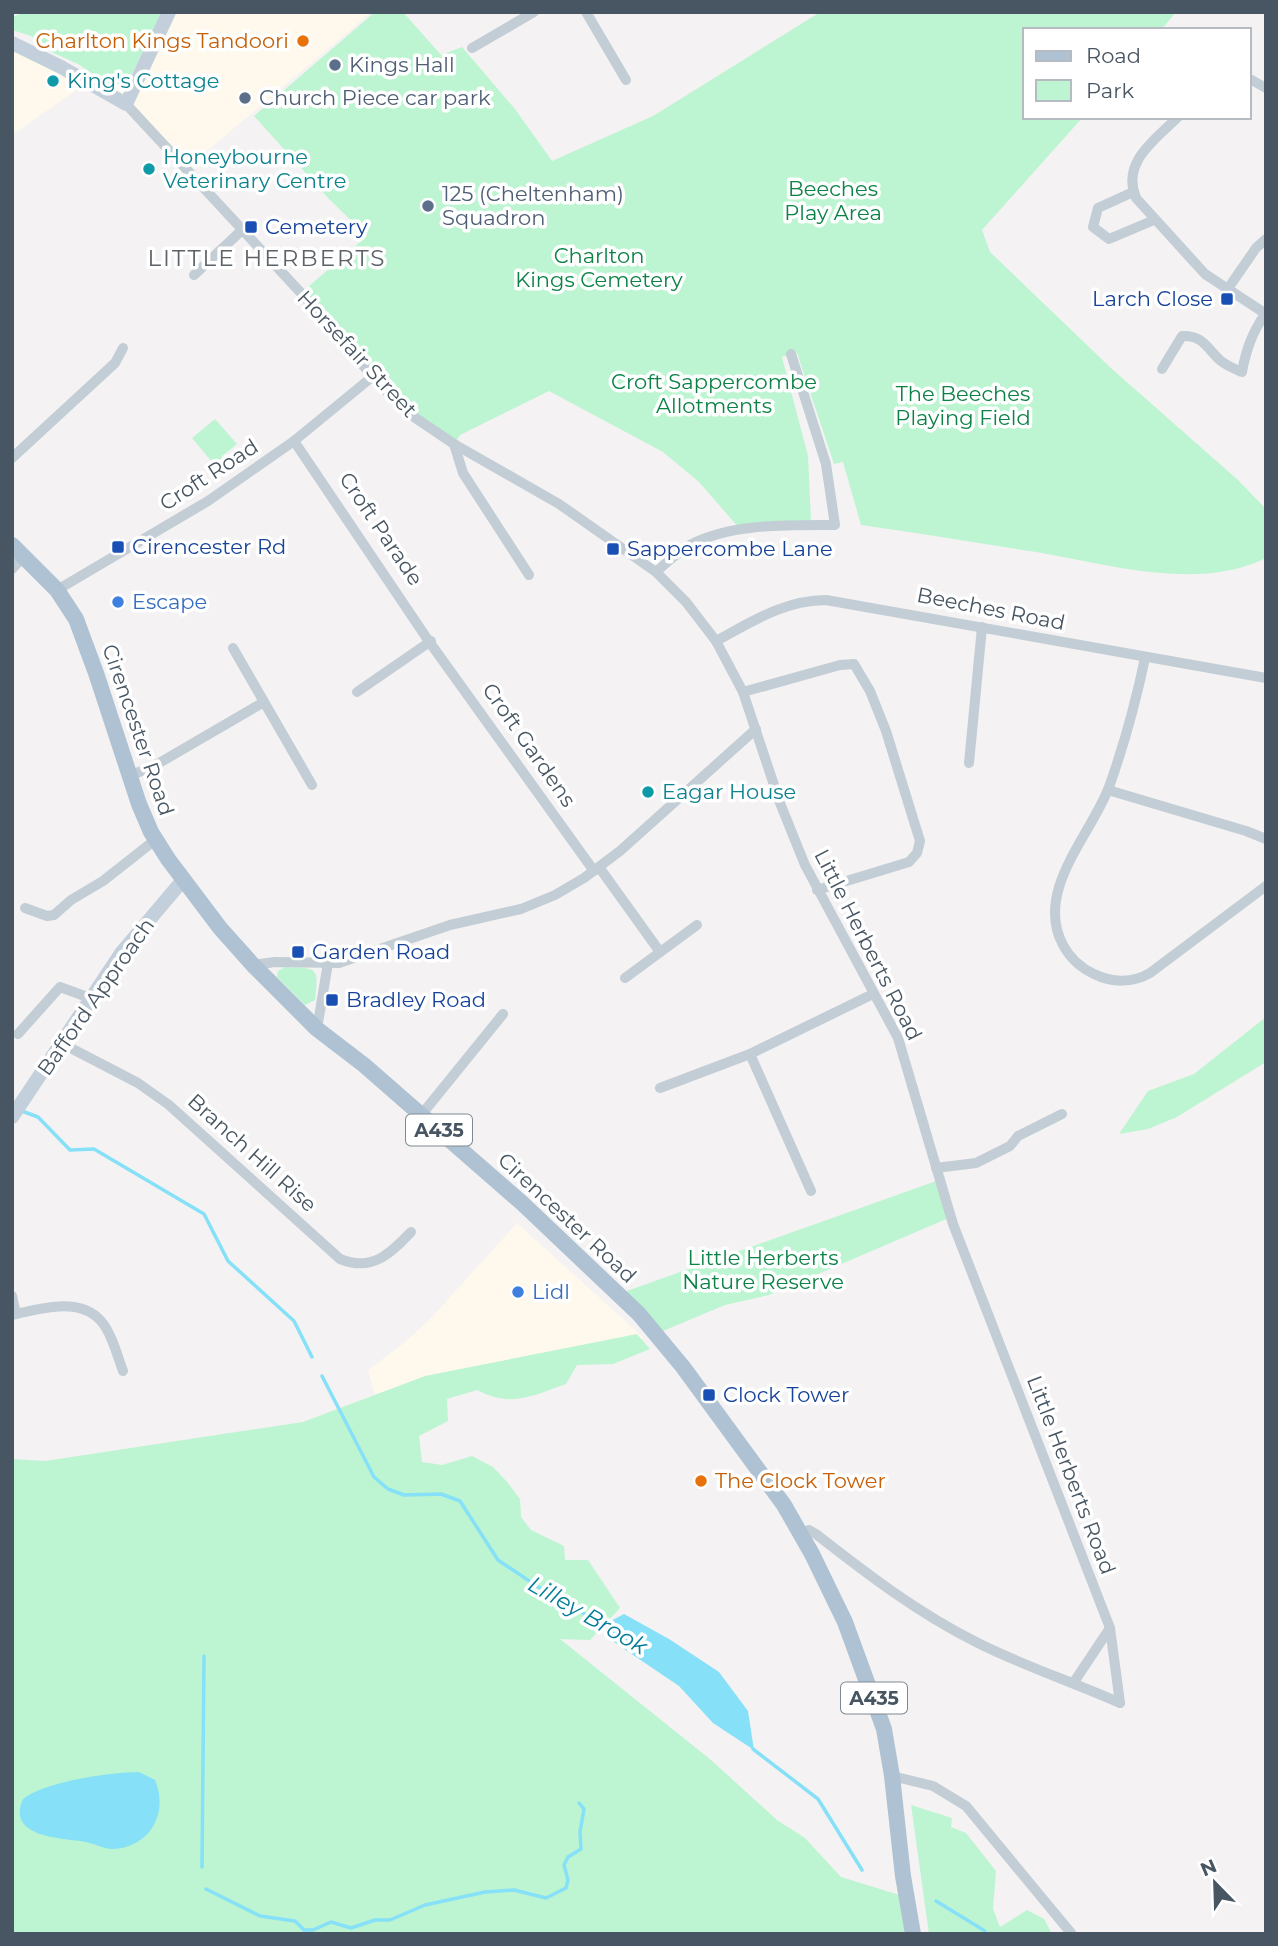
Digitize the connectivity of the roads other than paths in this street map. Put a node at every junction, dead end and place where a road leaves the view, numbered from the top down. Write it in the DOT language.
graph roads {
  1 [pos="169,12"];
  2 [pos="534,12"];
  3 [pos="586,12"];
  4 [pos="12,43"];
  5 [pos="472,48"];
  6 [pos="1250,79"];
  7 [pos="625,80"];
  8 [pos="1266,88"];
  9 [pos="126,104"];
  10 [pos="1176,119"];
  11 [pos="1133,192"];
  12 [pos="1154,220"];
  13 [pos="241,231"];
  14 [pos="1266,239"];
  15 [pos="194,275"];
  16 [pos="1227,290"];
  17 [pos="1265,314"];
  18 [pos="123,348"];
  19 [pos="791,354"];
  20 [pos="1162,369"];
  21 [pos="372,377"];
  22 [pos="294,441"];
  23 [pos="454,444"];
  24 [pos="12,458"];
  25 [pos="18,551"];
  26 [pos="12,569"];
  27 [pos="656,572"];
  28 [pos="529,575"];
  29 [pos="57,590"];
  30 [pos="982,627"];
  31 [pos="716,641"];
  32 [pos="431,642"];
  33 [pos="233,648"];
  34 [pos="1145,658"];
  35 [pos="1266,678"];
  36 [pos="357,692"];
  37 [pos="743,692"];
  38 [pos="264,702"];
  39 [pos="756,729"];
  40 [pos="969,763"];
  41 [pos="129,776"];
  42 [pos="312,785"];
  43 [pos="1108,790"];
  44 [pos="1266,839"];
  45 [pos="155,840"];
  46 [pos="597,869"];
  47 [pos="183,880"];
  48 [pos="1266,886"];
  49 [pos="817,890"];
  50 [pos="25,908"];
  51 [pos="697,925"];
  52 [pos="660,952"];
  53 [pos="328,963"];
  54 [pos="253,965"];
  55 [pos="625,978"];
  56 [pos="873,994"];
  57 [pos="90,998"];
  58 [pos="503,1014"];
  59 [pos="317,1028"];
  60 [pos="18,1034"];
  61 [pos="61,1043"];
  62 [pos="750,1054"];
  63 [pos="660,1088"];
  64 [pos="422,1114"];
  65 [pos="1062,1114"];
  66 [pos="12,1116"];
  67 [pos="936,1168"];
  68 [pos="811,1191"];
  69 [pos="411,1232"];
  70 [pos="12,1296"];
  71 [pos="14,1315"];
  72 [pos="123,1371"];
  73 [pos="800,1533"];
  74 [pos="1110,1628"];
  75 [pos="1074,1682"];
  76 [pos="892,1776"];
  77 [pos="1071,1933"];
  78 [pos="913,1934"];
  1 -- 9 [label="street"];
  2 -- 5 [label="street"];
  3 -- 7 [label="street"];
  4 -- 9 [label="street, Horsefair Street"];
  6 -- 8 [label="street"];
  9 -- 13 [label="street, Horsefair Street"];
  10 -- 11 [label="street"];
  11 -- 12 [label="street"];
  11 -- 12 [label="street"];
  12 -- 16 [label="street"];
  13 -- 15 [label="street"];
  13 -- 21 [label="street, Horsefair Street"];
  14 -- 16 [label="street"];
  16 -- 17 [label="street"];
  17 -- 20 [label="street"];
  18 -- 24 [label="street"];
  19 -- 27 [label="street"];
  21 -- 22 [label="street, Croft Road"];
  21 -- 23 [label="street, Horsefair Street"];
  22 -- 29 [label="street, Croft Road"];
  22 -- 32 [label="street, Croft Gardens"];
  23 -- 27 [label="street, Little Herberts Road"];
  23 -- 28 [label="street"];
  25 -- 26 [label="street"];
  25 -- 29 [label="main road, Cirencester Road / A435"];
  27 -- 31 [label="street, Little Herberts Road"];
  29 -- 41 [label="main road, Cirencester Road / A435"];
  30 -- 31 [label="street, Beeches Road"];
  30 -- 34 [label="street, Beeches Road"];
  30 -- 40 [label="street"];
  31 -- 37 [label="street, Little Herberts Road"];
  32 -- 36 [label="street"];
  32 -- 46 [label="street, Croft Gardens"];
  33 -- 38 [label="street"];
  34 -- 35 [label="street, Beeches Road"];
  34 -- 43 [label="street"];
  37 -- 39 [label="street, Little Herberts Road"];
  37 -- 49 [label="street"];
  38 -- 41 [label="street"];
  38 -- 42 [label="street"];
  39 -- 46 [label="street"];
  39 -- 49 [label="street, Little Herberts Road"];
  41 -- 45 [label="main road, Cirencester Road / A435"];
  43 -- 44 [label="street"];
  43 -- 48 [label="street"];
  45 -- 47 [label="main road, Cirencester Road / A435"];
  45 -- 50 [label="street"];
  46 -- 52 [label="street"];
  46 -- 53 [label="street"];
  47 -- 54 [label="main road, Cirencester Road / A435"];
  47 -- 57 [label="street, Bafford Approach"];
  49 -- 56 [label="street, Little Herberts Road"];
  51 -- 52 [label="street"];
  52 -- 55 [label="street"];
  53 -- 54 [label="street"];
  53 -- 59 [label="street"];
  54 -- 59 [label="main road, Cirencester Road / A435"];
  56 -- 62 [label="street"];
  56 -- 67 [label="street, Little Herberts Road"];
  57 -- 60 [label="street"];
  57 -- 61 [label="street, Bafford Approach"];
  58 -- 64 [label="street"];
  59 -- 64 [label="main road, Cirencester Road / A435"];
  61 -- 66 [label="street, Bafford Approach"];
  61 -- 69 [label="street, Branch Hill Rise"];
  62 -- 63 [label="street"];
  62 -- 68 [label="street"];
  64 -- 73 [label="main road, Cirencester Road / A435"];
  65 -- 67 [label="street"];
  67 -- 74 [label="street, Little Herberts Road"];
  70 -- 71 [label="street"];
  71 -- 72 [label="street"];
  73 -- 75 [label="street"];
  73 -- 76 [label="main road, Cirencester Road / A435"];
  74 -- 75 [label="street"];
  74 -- 75 [label="street, Little Herberts Road"];
  76 -- 77 [label="street"];
  76 -- 78 [label="main road, Cirencester Road / A435"];
}
